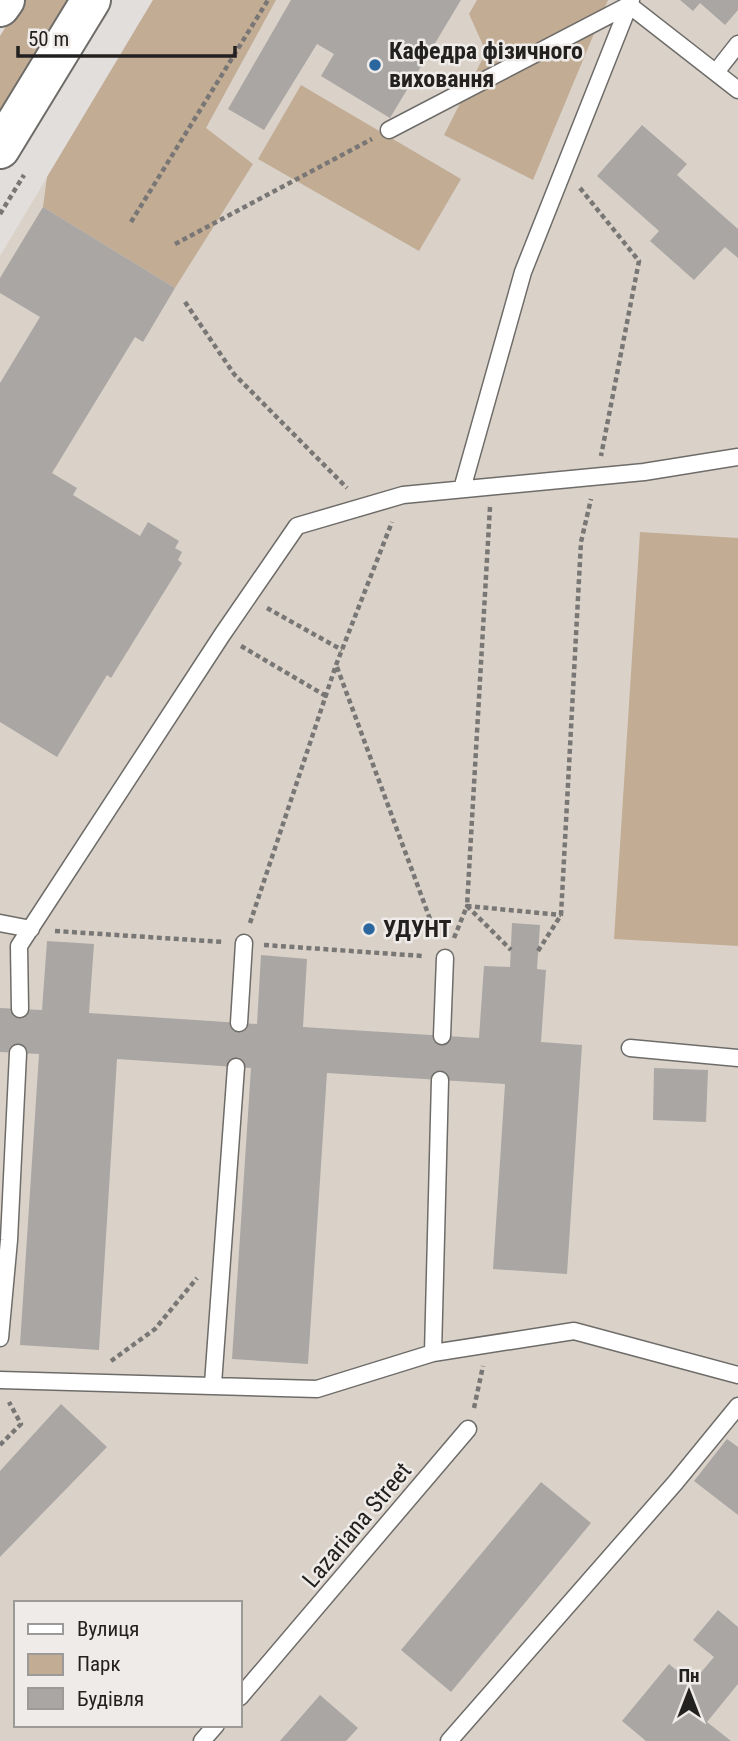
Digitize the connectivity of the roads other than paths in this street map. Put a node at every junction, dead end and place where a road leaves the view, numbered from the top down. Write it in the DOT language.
graph roads {
  1 [pos="5,0"];
  2 [pos="91,0"];
  3 [pos="630,3"];
  4 [pos="0,8"];
  5 [pos="738,44"];
  6 [pos="716,72"];
  7 [pos="738,90"];
  8 [pos="389,130"];
  9 [pos="0,149"];
  10 [pos="738,457"];
  11 [pos="462,489"];
  12 [pos="0,923"];
  13 [pos="32,929"];
  14 [pos="244,943"];
  15 [pos="445,958"];
  16 [pos="20,1009"];
  17 [pos="239,1023"];
  18 [pos="442,1036"];
  19 [pos="630,1048"];
  20 [pos="18,1053"];
  21 [pos="738,1058"];
  22 [pos="236,1067"];
  23 [pos="440,1080"];
  24 [pos="0,1338"];
  25 [pos="433,1353"];
  26 [pos="738,1375"];
  27 [pos="213,1384"];
  28 [pos="3,1388"];
  29 [pos="738,1406"];
  30 [pos="468,1429"];
  31 [pos="242,1695"];
  32 [pos="214,1727"];
  33 [pos="202,1741"];
  34 [pos="449,1741"];
  1 -- 4 [label="main road"];
  2 -- 9 [label="main road"];
  3 -- 6 [label="lane"];
  3 -- 8 [label="lane"];
  3 -- 11 [label="lane"];
  5 -- 6 [label="lane"];
  6 -- 7 [label="lane"];
  10 -- 11 [label="lane"];
  11 -- 13 [label="lane"];
  12 -- 13 [label="lane"];
  13 -- 16 [label="lane"];
  14 -- 17 [label="lane"];
  15 -- 18 [label="lane"];
  19 -- 21 [label="lane"];
  20 -- 24 [label="lane"];
  22 -- 27 [label="lane"];
  23 -- 25 [label="lane"];
  25 -- 26 [label="lane"];
  25 -- 27 [label="lane"];
  27 -- 28 [label="lane"];
  29 -- 34 [label="lane"];
  30 -- 31 [label="lane, Lazariana Street"];
  32 -- 33 [label="lane"];
}
